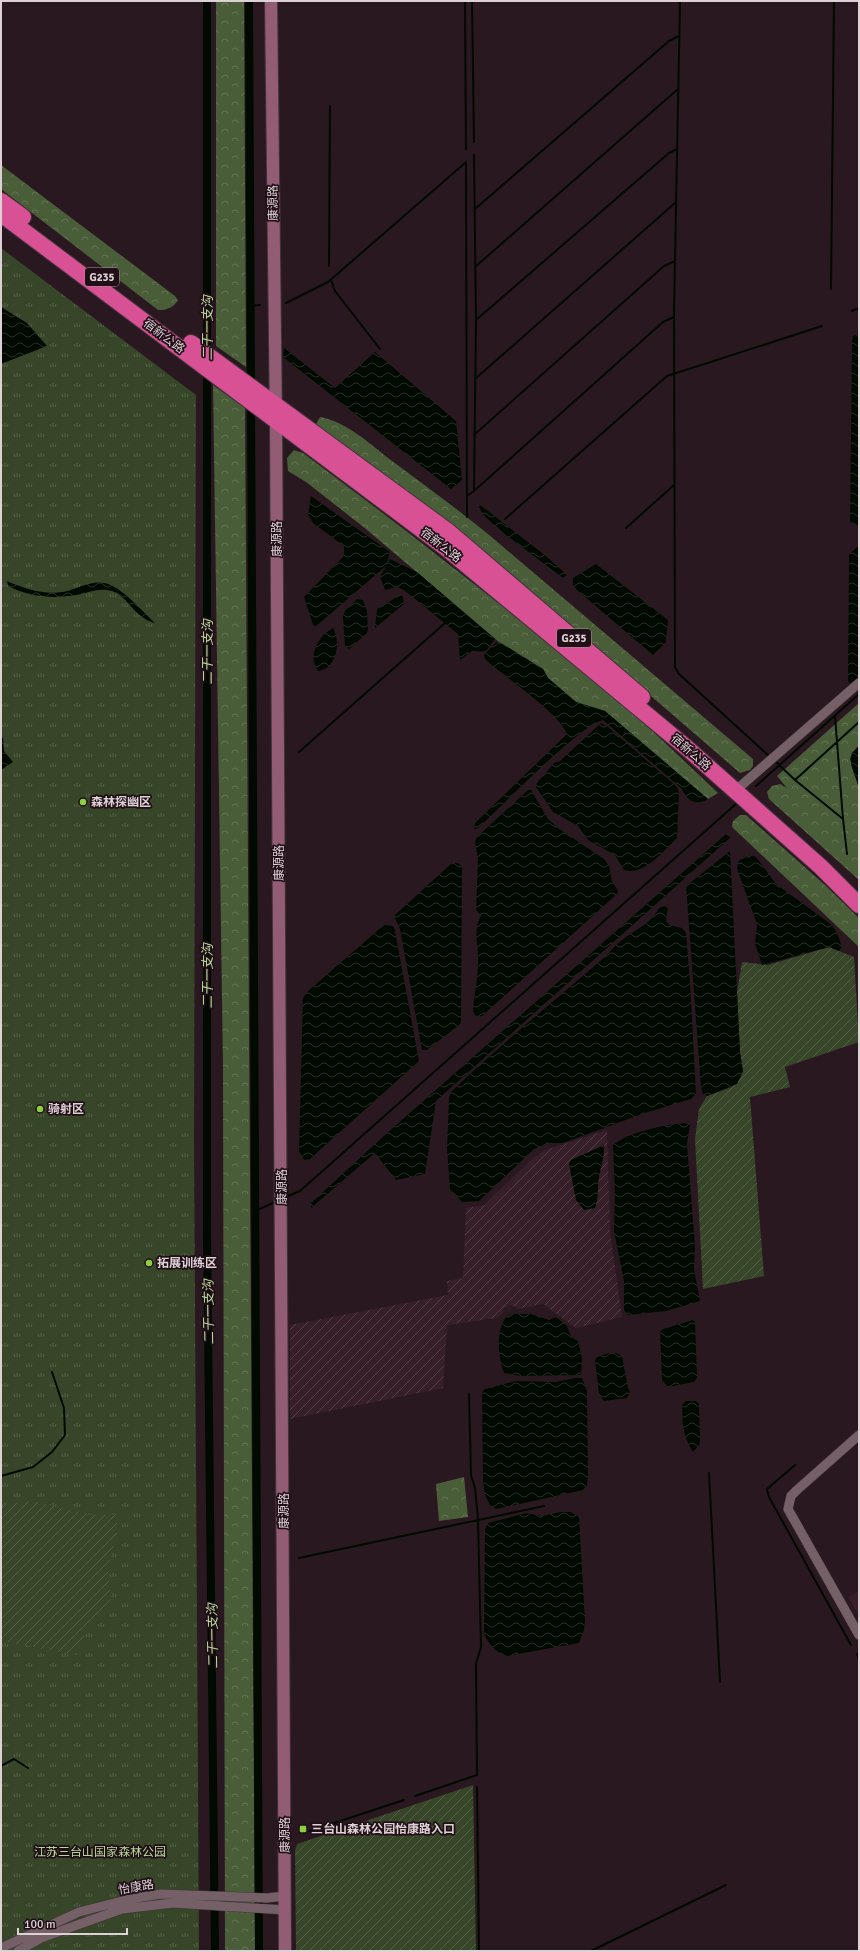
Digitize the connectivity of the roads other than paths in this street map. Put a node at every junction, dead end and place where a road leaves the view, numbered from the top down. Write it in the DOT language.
graph roads {
  1 [pos="271,1"];
  2 [pos="1,201"];
  3 [pos="1,214"];
  4 [pos="204,359"];
  5 [pos="255,397"];
  6 [pos="275,405"];
  7 [pos="276,422"];
  8 [pos="859,683"];
  9 [pos="739,788"];
  10 [pos="859,889"];
  11 [pos="859,905"];
  12 [pos="859,1435"];
  13 [pos="859,1635"];
  14 [pos="285,1896"];
  15 [pos="285,1910"];
  16 [pos="1,1948"];
  17 [pos="18,1951"];
  18 [pos="285,1951"];
  1 -- 6 [label="street, 康源路"];
  2 -- 4 [label="highway, 宿新公路 / G235"];
  3 -- 4 [label="highway, 宿新公路"];
  4 -- 5 [label="highway, 宿新公路"];
  5 -- 6 [label="highway, 宿新公路 / G235"];
  5 -- 7 [label="highway, 宿新公路"];
  6 -- 7 [label="street, 康源路"];
  6 -- 9 [label="highway, 宿新公路 / G235"];
  7 -- 9 [label="highway, 宿新公路"];
  7 -- 14 [label="street, 康源路"];
  8 -- 9 [label="street"];
  9 -- 10 [label="highway, 宿新公路 / G235"];
  9 -- 11 [label="highway, 宿新公路"];
  12 -- 13 [label="street"];
  14 -- 15 [label="street, 康源路"];
  14 -- 16 [label="street, 怡康路"];
  15 -- 17 [label="street, 怡康路"];
  15 -- 18 [label="street, 康源路"];
}
